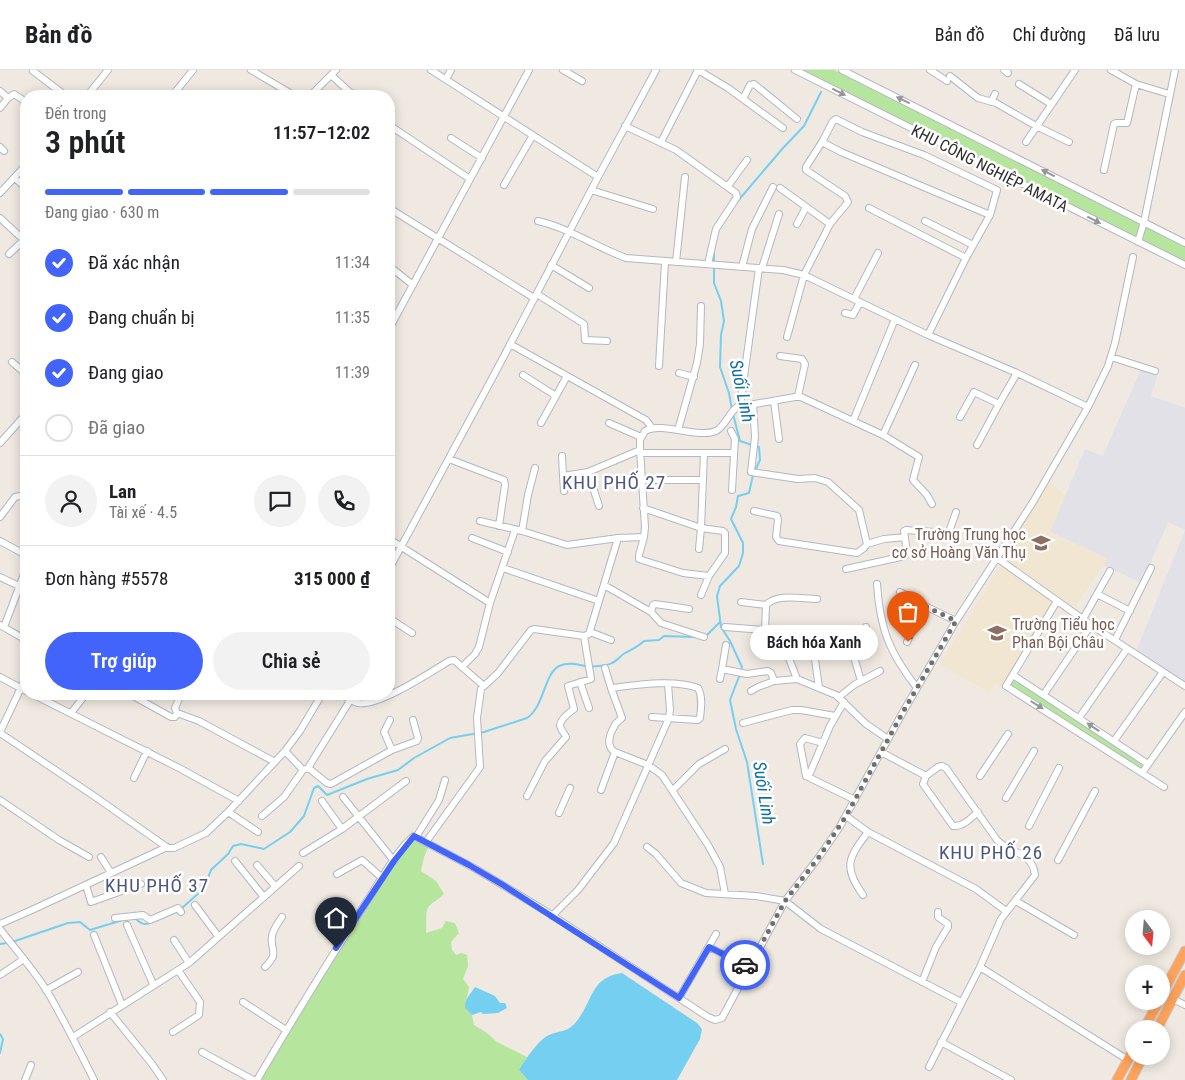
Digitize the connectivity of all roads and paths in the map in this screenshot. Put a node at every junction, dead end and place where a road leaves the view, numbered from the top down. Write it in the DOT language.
graph roads {
  1 [pos="108,70"];
  2 [pos="193,70"];
  3 [pos="251,70"];
  4 [pos="431,70"];
  5 [pos="451,70"];
  6 [pos="529,70"];
  7 [pos="563,70"];
  8 [pos="656,70"];
  9 [pos="698,70"];
  10 [pos="795,70"];
  11 [pos="842,70"];
  12 [pos="930,70"];
  13 [pos="955,70"];
  14 [pos="1075,70"];
  15 [pos="1111,70"];
  16 [pos="1175,70"];
  17 [pos="33,71"];
  18 [pos="333,72"];
  19 [pos="446,80"];
  20 [pos="947,80"];
  21 [pos="582,81"];
  22 [pos="1019,84"];
  23 [pos="1136,84"];
  24 [pos="58,90"];
  25 [pos="92,90"];
  26 [pos="177,90"];
  27 [pos="285,90"];
  28 [pos="316,90"];
  29 [pos="349,90"];
  30 [pos="0,91"];
  31 [pos="1040,92"];
  32 [pos="995,94"];
  33 [pos="1170,94"];
  34 [pos="8,98"];
  35 [pos="20,98"];
  36 [pos="743,99"];
  37 [pos="991,102"];
  38 [pos="1052,102"];
  39 [pos="0,108"];
  40 [pos="504,116"];
  41 [pos="797,119"];
  42 [pos="625,126"];
  43 [pos="1036,126"];
  44 [pos="783,128"];
  45 [pos="395,129"];
  46 [pos="533,135"];
  47 [pos="451,138"];
  48 [pos="661,142"];
  49 [pos="822,142"];
  50 [pos="1026,142"];
  51 [pos="1069,142"];
  52 [pos="482,158"];
  53 [pos="747,160"];
  54 [pos="1104,170"];
  55 [pos="20,172"];
  56 [pos="598,177"];
  57 [pos="685,177"];
  58 [pos="15,178"];
  59 [pos="470,179"];
  60 [pos="20,183"];
  61 [pos="504,185"];
  62 [pos="728,186"];
  63 [pos="773,187"];
  64 [pos="780,188"];
  65 [pos="591,190"];
  66 [pos="0,193"];
  67 [pos="806,207"];
  68 [pos="869,208"];
  69 [pos="653,209"];
  70 [pos="395,212"];
  71 [pos="779,214"];
  72 [pos="990,215"];
  73 [pos="0,218"];
  74 [pos="538,221"];
  75 [pos="925,222"];
  76 [pos="1144,222"];
  77 [pos="797,224"];
  78 [pos="830,224"];
  79 [pos="569,232"];
  80 [pos="20,236"];
  81 [pos="438,238"];
  82 [pos="1138,242"];
  83 [pos="1185,243"];
  84 [pos="20,245"];
  85 [pos="973,245"];
  86 [pos="878,253"];
  87 [pos="9,254"];
  88 [pos="1133,257"];
  89 [pos="966,258"];
  90 [pos="665,262"];
  91 [pos="676,262"];
  92 [pos="708,264"];
  93 [pos="551,265"];
  94 [pos="1185,265"];
  95 [pos="742,267"];
  96 [pos="760,268"];
  97 [pos="395,271"];
  98 [pos="804,275"];
  99 [pos="413,285"];
  100 [pos="589,288"];
  101 [pos="535,296"];
  102 [pos="857,301"];
  103 [pos="701,306"];
  104 [pos="845,314"];
  105 [pos="395,318"];
  106 [pos="895,319"];
  107 [pos="928,335"];
  108 [pos="786,337"];
  109 [pos="607,342"];
  110 [pos="510,344"];
  111 [pos="780,356"];
  112 [pos="1111,357"];
  113 [pos="12,362"];
  114 [pos="914,365"];
  115 [pos="659,366"];
  116 [pos="20,369"];
  117 [pos="1155,371"];
  118 [pos="679,372"];
  119 [pos="1017,373"];
  120 [pos="523,375"];
  121 [pos="567,376"];
  122 [pos="694,377"];
  123 [pos="556,396"];
  124 [pos="798,396"];
  125 [pos="774,401"];
  126 [pos="753,404"];
  127 [pos="999,404"];
  128 [pos="1088,407"];
  129 [pos="736,408"];
  130 [pos="960,417"];
  131 [pos="853,421"];
  132 [pos="20,423"];
  133 [pos="541,423"];
  134 [pos="609,423"];
  135 [pos="652,428"];
  136 [pos="678,430"];
  137 [pos="731,431"];
  138 [pos="883,435"];
  139 [pos="641,437"];
  140 [pos="779,440"];
  141 [pos="0,443"];
  142 [pos="977,445"];
  143 [pos="640,451"];
  144 [pos="704,453"];
  145 [pos="734,453"];
  146 [pos="562,456"];
  147 [pos="449,459"];
  148 [pos="535,468"];
  149 [pos="588,472"];
  150 [pos="563,476"];
  151 [pos="641,480"];
  152 [pos="703,480"];
  153 [pos="732,490"];
  154 [pos="564,491"];
  155 [pos="20,496"];
  156 [pos="932,504"];
  157 [pos="599,506"];
  158 [pos="643,508"];
  159 [pos="754,511"];
  160 [pos="956,512"];
  161 [pos="0,517"];
  162 [pos="480,521"];
  163 [pos="499,526"];
  164 [pos="701,528"];
  165 [pos="518,530"];
  166 [pos="644,537"];
  167 [pos="905,537"];
  168 [pos="472,538"];
  169 [pos="618,538"];
  170 [pos="0,541"];
  171 [pos="395,543"];
  172 [pos="867,544"];
  173 [pos="400,546"];
  174 [pos="699,549"];
  175 [pos="20,552"];
  176 [pos="508,552"];
  177 [pos="395,556"];
  178 [pos="997,558"];
  179 [pos="503,568"];
  180 [pos="1151,568"];
  181 [pos="846,569"];
  182 [pos="1110,572"];
  183 [pos="0,576"];
  184 [pos="709,576"];
  185 [pos="878,584"];
  186 [pos="604,585"];
  187 [pos="19,586"];
  188 [pos="900,592"];
  189 [pos="1097,594"];
  190 [pos="701,595"];
  191 [pos="817,600"];
  192 [pos="599,601"];
  193 [pos="1057,601"];
  194 [pos="740,602"];
  195 [pos="490,603"];
  196 [pos="766,605"];
  197 [pos="925,606"];
  198 [pos="688,609"];
  199 [pos="1130,611"];
  200 [pos="651,612"];
  201 [pos="1083,619"];
  202 [pos="956,621"];
  203 [pos="395,622"];
  204 [pos="1091,625"];
  205 [pos="2,626"];
  206 [pos="725,627"];
  207 [pos="866,627"];
  208 [pos="765,630"];
  209 [pos="590,632"];
  210 [pos="412,633"];
  211 [pos="20,636"];
  212 [pos="584,636"];
  213 [pos="704,637"];
  214 [pos="611,640"];
  215 [pos="1114,640"];
  216 [pos="908,642"];
  217 [pos="726,645"];
  218 [pos="812,645"];
  219 [pos="1127,649"];
  220 [pos="462,667"];
  221 [pos="605,668"];
  222 [pos="722,669"];
  223 [pos="880,671"];
  224 [pos="1163,672"];
  225 [pos="1013,674"];
  226 [pos="0,677"];
  227 [pos="720,679"];
  228 [pos="797,680"];
  229 [pos="774,681"];
  230 [pos="861,681"];
  231 [pos="580,682"];
  232 [pos="668,684"];
  233 [pos="1185,686"];
  234 [pos="20,688"];
  235 [pos="611,688"];
  236 [pos="819,688"];
  237 [pos="917,688"];
  238 [pos="481,689"];
  239 [pos="751,691"];
  240 [pos="395,692"];
  241 [pos="1044,694"];
  242 [pos="20,696"];
  243 [pos="839,697"];
  244 [pos="44,700"];
  245 [pos="81,700"];
  246 [pos="140,700"];
  247 [pos="179,700"];
  248 [pos="319,700"];
  249 [pos="350,700"];
  250 [pos="353,700"];
  251 [pos="377,700"];
  252 [pos="844,702"];
  253 [pos="589,708"];
  254 [pos="1185,712"];
  255 [pos="71,713"];
  256 [pos="177,713"];
  257 [pos="835,716"];
  258 [pos="652,717"];
  259 [pos="669,718"];
  260 [pos="1079,718"];
  261 [pos="390,720"];
  262 [pos="412,720"];
  263 [pos="1,723"];
  264 [pos="743,723"];
  265 [pos="0,732"];
  266 [pos="1008,734"];
  267 [pos="888,739"];
  268 [pos="1114,741"];
  269 [pos="823,742"];
  270 [pos="725,748"];
  271 [pos="392,750"];
  272 [pos="147,751"];
  273 [pos="285,751"];
  274 [pos="1034,751"];
  275 [pos="615,752"];
  276 [pos="882,752"];
  277 [pos="275,762"];
  278 [pos="648,764"];
  279 [pos="1148,764"];
  280 [pos="1059,768"];
  281 [pos="306,769"];
  282 [pos="1142,773"];
  283 [pos="806,776"];
  284 [pos="926,776"];
  285 [pos="980,776"];
  286 [pos="134,778"];
  287 [pos="444,780"];
  288 [pos="406,782"];
  289 [pos="1164,787"];
  290 [pos="570,788"];
  291 [pos="600,790"];
  292 [pos="672,790"];
  293 [pos="1095,791"];
  294 [pos="527,796"];
  295 [pos="343,797"];
  296 [pos="1006,798"];
  297 [pos="0,800"];
  298 [pos="854,800"];
  299 [pos="239,801"];
  300 [pos="322,801"];
  301 [pos="228,812"];
  302 [pos="978,812"];
  303 [pos="559,813"];
  304 [pos="262,816"];
  305 [pos="846,816"];
  306 [pos="358,817"];
  307 [pos="1028,826"];
  308 [pos="342,829"];
  309 [pos="258,832"];
  310 [pos="868,832"];
  311 [pos="416,837"];
  312 [pos="426,842"];
  313 [pos="167,847"];
  314 [pos="647,847"];
  315 [pos="303,853"];
  316 [pos="89,857"];
  317 [pos="101,857"];
  318 [pos="1058,860"];
  319 [pos="235,861"];
  320 [pos="394,861"];
  321 [pos="257,865"];
  322 [pos="299,866"];
  323 [pos="110,873"];
  324 [pos="337,874"];
  325 [pos="382,878"];
  326 [pos="141,884"];
  327 [pos="86,885"];
  328 [pos="275,886"];
  329 [pos="725,894"];
  330 [pos="863,895"];
  331 [pos="264,896"];
  332 [pos="785,901"];
  333 [pos="1016,901"];
  334 [pos="195,904"];
  335 [pos="180,910"];
  336 [pos="1006,911"];
  337 [pos="938,912"];
  338 [pos="552,916"];
  339 [pos="282,917"];
  340 [pos="115,918"];
  341 [pos="0,924"];
  342 [pos="127,925"];
  343 [pos="0,930"];
  344 [pos="716,934"];
  345 [pos="94,935"];
  346 [pos="1074,935"];
  347 [pos="218,936"];
  348 [pos="174,940"];
  349 [pos="709,947"];
  350 [pos="1185,951"];
  351 [pos="24,959"];
  352 [pos="189,963"];
  353 [pos="265,967"];
  354 [pos="749,967"];
  355 [pos="980,967"];
  356 [pos="178,970"];
  357 [pos="78,972"];
  358 [pos="0,975"];
  359 [pos="1185,975"];
  360 [pos="1170,979"];
  361 [pos="922,982"];
  362 [pos="154,984"];
  363 [pos="46,990"];
  364 [pos="679,998"];
  365 [pos="1173,999"];
  366 [pos="244,1002"];
  367 [pos="961,1002"];
  368 [pos="122,1005"];
  369 [pos="1185,1005"];
  370 [pos="110,1012"];
  371 [pos="1162,1020"];
  372 [pos="286,1030"];
  373 [pos="173,1032"];
  374 [pos="73,1037"];
  375 [pos="941,1042"];
  376 [pos="202,1052"];
  377 [pos="1125,1058"];
  378 [pos="1125,1065"];
  379 [pos="1139,1065"];
  380 [pos="31,1066"];
  381 [pos="929,1067"];
  382 [pos="25,1080"];
  383 [pos="94,1080"];
  384 [pos="162,1080"];
  385 [pos="255,1080"];
  386 [pos="1011,1080"];
  387 [pos="1117,1080"];
  388 [pos="1131,1080"];
  1 -- 25 [label="street"];
  2 -- 26 [label="street"];
  3 -- 27 [label="street"];
  4 -- 19 [label="street"];
  5 -- 19 [label="street"];
  6 -- 40 [label="street"];
  7 -- 21 [label="street"];
  8 -- 42 [label="street"];
  9 -- 36 [label="street"];
  9 -- 48 [label="street"];
  10 -- 82 [label="street, KHU CÔNG NGHIỆP AMATA, one-way"];
  76 -- 11 [label="street, KHU CÔNG NGHIỆP AMATA, one-way"];
  12 -- 20 [label="street"];
  13 -- 20 [label="street"];
  14 -- 38 [label="street"];
  15 -- 23 [label="street"];
  16 -- 33 [label="street"];
  17 -- 24 [label="street"];
  18 -- 28 [label="street"];
  18 -- 29 [label="street"];
  19 -- 40 [label="street"];
  20 -- 37 [label="street"];
  22 -- 38 [label="street"];
  23 -- 33 [label="street"];
  23 -- 54 [label="street"];
  30 -- 34 [label="street"];
  31 -- 38 [label="street"];
  32 -- 37 [label="street"];
  33 -- 76 [label="street"];
  34 -- 35 [label="street"];
  34 -- 39 [label="street"];
  36 -- 41 [label="street"];
  36 -- 44 [label="street"];
  37 -- 43 [label="street"];
  38 -- 43 [label="street"];
  40 -- 46 [label="street"];
  40 -- 52 [label="street"];
  42 -- 48 [label="street"];
  42 -- 56 [label="street"];
  43 -- 50 [label="street"];
  43 -- 51 [label="street"];
  45 -- 59 [label="street"];
  46 -- 56 [label="street"];
  46 -- 61 [label="street"];
  47 -- 52 [label="street"];
  48 -- 62 [label="street"];
  49 -- 72 [label="street"];
  49 -- 72 [label="street"];
  49 -- 78 [label="street"];
  52 -- 59 [label="street"];
  53 -- 62 [label="street"];
  55 -- 58 [label="street"];
  56 -- 65 [label="street"];
  57 -- 91 [label="street"];
  58 -- 60 [label="street"];
  58 -- 66 [label="street"];
  59 -- 81 [label="street"];
  62 -- 92 [label="street"];
  63 -- 95 [label="street"];
  64 -- 67 [label="street"];
  65 -- 69 [label="street"];
  65 -- 79 [label="street"];
  67 -- 77 [label="street"];
  67 -- 78 [label="street"];
  68 -- 89 [label="street"];
  70 -- 81 [label="street"];
  71 -- 96 [label="street"];
  72 -- 85 [label="street"];
  73 -- 80 [label="street"];
  74 -- 79 [label="street"];
  75 -- 85 [label="street"];
  76 -- 82 [label="street"];
  76 -- 83 [label="street, KHU CÔNG NGHIỆP AMATA"];
  78 -- 98 [label="street"];
  79 -- 90 [label="street"];
  79 -- 93 [label="street"];
  81 -- 99 [label="street"];
  81 -- 101 [label="street"];
  82 -- 94 [label="street, KHU CÔNG NGHIỆP AMATA"];
  84 -- 87 [label="street"];
  85 -- 89 [label="street"];
  86 -- 102 [label="street"];
  88 -- 112 [label="street"];
  89 -- 107 [label="street"];
  90 -- 91 [label="street"];
  90 -- 115 [label="street"];
  91 -- 92 [label="street"];
  92 -- 95 [label="street"];
  93 -- 100 [label="street"];
  93 -- 101 [label="street"];
  95 -- 96 [label="street"];
  96 -- 98 [label="street"];
  96 -- 129 [label="street"];
  97 -- 99 [label="street"];
  98 -- 102 [label="street"];
  98 -- 108 [label="street"];
  99 -- 105 [label="street"];
  101 -- 109 [label="street"];
  101 -- 110 [label="street"];
  102 -- 104 [label="street"];
  102 -- 106 [label="street"];
  103 -- 122 [label="street"];
  106 -- 107 [label="street"];
  106 -- 131 [label="street"];
  107 -- 119 [label="street"];
  110 -- 121 [label="street"];
  110 -- 147 [label="street"];
  111 -- 124 [label="street"];
  112 -- 117 [label="street"];
  112 -- 128 [label="street"];
  113 -- 116 [label="street"];
  114 -- 138 [label="street"];
  118 -- 122 [label="street"];
  119 -- 127 [label="street"];
  119 -- 128 [label="street"];
  120 -- 123 [label="street"];
  121 -- 123 [label="street"];
  121 -- 135 [label="street"];
  122 -- 136 [label="street"];
  123 -- 133 [label="street"];
  124 -- 125 [label="street"];
  124 -- 131 [label="street"];
  125 -- 126 [label="street"];
  125 -- 140 [label="street"];
  126 -- 129 [label="street"];
  126 -- 172 [label="street"];
  127 -- 130 [label="street"];
  127 -- 142 [label="street"];
  128 -- 178 [label="street"];
  129 -- 136 [label="street"];
  131 -- 138 [label="street"];
  132 -- 141 [label="street"];
  134 -- 139 [label="street"];
  135 -- 136 [label="street"];
  135 -- 139 [label="street"];
  137 -- 145 [label="street"];
  138 -- 156 [label="street"];
  139 -- 143 [label="street"];
  143 -- 144 [label="street"];
  143 -- 149 [label="street"];
  143 -- 151 [label="street"];
  144 -- 145 [label="street"];
  144 -- 152 [label="street"];
  145 -- 153 [label="street"];
  146 -- 150 [label="street"];
  147 -- 163 [label="street"];
  147 -- 173 [label="street"];
  148 -- 165 [label="street"];
  149 -- 150 [label="street"];
  149 -- 157 [label="street"];
  150 -- 154 [label="street"];
  151 -- 152 [label="street"];
  151 -- 158 [label="street"];
  152 -- 164 [label="street"];
  155 -- 161 [label="street"];
  158 -- 164 [label="street"];
  158 -- 166 [label="street"];
  159 -- 172 [label="street"];
  160 -- 167 [label="street"];
  162 -- 163 [label="street"];
  163 -- 165 [label="street"];
  164 -- 174 [label="street"];
  164 -- 184 [label="street"];
  165 -- 169 [label="street"];
  165 -- 176 [label="street"];
  166 -- 169 [label="street"];
  166 -- 184 [label="street"];
  167 -- 172 [label="street"];
  167 -- 181 [label="street"];
  168 -- 176 [label="street"];
  169 -- 186 [label="street"];
  170 -- 175 [label="street"];
  171 -- 173 [label="street"];
  173 -- 177 [label="street"];
  173 -- 195 [label="street"];
  176 -- 179 [label="street"];
  178 -- 193 [label="street"];
  178 -- 202 [label="street"];
  179 -- 192 [label="street"];
  179 -- 195 [label="street"];
  180 -- 199 [label="street"];
  182 -- 189 [label="street"];
  183 -- 187 [label="street"];
  184 -- 190 [label="street"];
  185 -- 237 [label="street"];
  186 -- 192 [label="street"];
  186 -- 200 [label="street"];
  187 -- 205 [label="street"];
  188 -- 197 [label="street"];
  189 -- 199 [label="street"];
  189 -- 201 [label="street"];
  191 -- 196 [label="street"];
  192 -- 209 [label="street"];
  193 -- 201 [label="street"];
  193 -- 225 [label="street"];
  194 -- 196 [label="street"];
  195 -- 220 [label="street"];
  196 -- 208 [label="street"];
  197 -- 202 [label="street"];
  197 -- 216 [label="street"];
  198 -- 200 [label="street"];
  199 -- 215 [label="street"];
  200 -- 213 [label="street"];
  201 -- 204 [label="street"];
  202 -- 237 [label="street"];
  203 -- 210 [label="street"];
  204 -- 215 [label="street"];
  204 -- 241 [label="street"];
  205 -- 211 [label="street"];
  206 -- 208 [label="street"];
  207 -- 230 [label="street"];
  208 -- 228 [label="street"];
  209 -- 212 [label="street"];
  209 -- 214 [label="street"];
  212 -- 220 [label="street"];
  212 -- 231 [label="street"];
  215 -- 219 [label="street"];
  217 -- 222 [label="street"];
  218 -- 236 [label="street"];
  219 -- 224 [label="street"];
  219 -- 260 [label="street"];
  220 -- 240 [label="street"];
  221 -- 235 [label="street"];
  222 -- 227 [label="street"];
  222 -- 229 [label="street"];
  223 -- 230 [label="street"];
  224 -- 233 [label="street"];
  224 -- 268 [label="street"];
  225 -- 241 [label="street"];
  225 -- 282 [label="street, one-way"];
  226 -- 234 [label="street"];
  228 -- 229 [label="street"];
  228 -- 236 [label="street"];
  229 -- 239 [label="street"];
  230 -- 243 [label="street"];
  231 -- 253 [label="street"];
  231 -- 294 [label="street"];
  232 -- 235 [label="street"];
  232 -- 259 [label="street"];
  232 -- 259 [label="street"];
  235 -- 275 [label="street"];
  236 -- 243 [label="street"];
  237 -- 267 [label="street"];
  238 -- 312 [label="street"];
  241 -- 260 [label="street"];
  242 -- 263 [label="street"];
  243 -- 252 [label="street"];
  244 -- 255 [label="street"];
  245 -- 255 [label="street"];
  246 -- 256 [label="street"];
  247 -- 256 [label="street"];
  248 -- 273 [label="street"];
  249 -- 281 [label="street"];
  250 -- 251 [label="street"];
  252 -- 257 [label="street"];
  252 -- 267 [label="street"];
  254 -- 279 [label="street"];
  255 -- 272 [label="street"];
  256 -- 277 [label="street"];
  257 -- 264 [label="street"];
  257 -- 269 [label="street"];
  258 -- 259 [label="street"];
  259 -- 278 [label="street"];
  268 -- 260 [label="street, one-way"];
  261 -- 271 [label="street"];
  262 -- 271 [label="street"];
  263 -- 265 [label="street"];
  265 -- 313 [label="street"];
  266 -- 285 [label="street"];
  267 -- 276 [label="street"];
  268 -- 279 [label="street"];
  269 -- 283 [label="street"];
  269 -- 283 [label="street"];
  270 -- 292 [label="street"];
  271 -- 281 [label="street"];
  272 -- 286 [label="street"];
  272 -- 299 [label="street"];
  273 -- 277 [label="street"];
  273 -- 281 [label="street"];
  274 -- 296 [label="street"];
  275 -- 278 [label="street"];
  275 -- 291 [label="street"];
  276 -- 284 [label="street"];
  276 -- 298 [label="street"];
  277 -- 299 [label="street"];
  278 -- 292 [label="street"];
  278 -- 338 [label="street"];
  279 -- 282 [label="street"];
  280 -- 307 [label="street"];
  281 -- 304 [label="street"];
  282 -- 289 [label="street"];
  283 -- 298 [label="street"];
  284 -- 302 [label="street"];
  284 -- 302 [label="street"];
  287 -- 311 [label="street"];
  288 -- 306 [label="street"];
  290 -- 303 [label="street"];
  292 -- 329 [label="street"];
  293 -- 318 [label="street"];
  295 -- 306 [label="street"];
  297 -- 316 [label="street"];
  298 -- 305 [label="street"];
  299 -- 301 [label="street"];
  300 -- 308 [label="street"];
  301 -- 309 [label="street"];
  301 -- 313 [label="street"];
  302 -- 333 [label="street"];
  305 -- 310 [label="street"];
  305 -- 332 [label="street"];
  306 -- 308 [label="street"];
  306 -- 320 [label="street"];
  308 -- 315 [label="street"];
  310 -- 330 [label="street"];
  310 -- 336 [label="street"];
  311 -- 312 [label="street"];
  311 -- 320 [label="street"];
  312 -- 338 [label="street"];
  313 -- 323 [label="street"];
  314 -- 329 [label="street"];
  317 -- 323 [label="street"];
  319 -- 331 [label="street"];
  320 -- 325 [label="street"];
  321 -- 328 [label="street"];
  322 -- 328 [label="street"];
  323 -- 327 [label="street"];
  324 -- 325 [label="street"];
  325 -- 372 [label="street"];
  326 -- 327 [label="street"];
  327 -- 341 [label="street"];
  328 -- 331 [label="street"];
  329 -- 332 [label="street"];
  331 -- 347 [label="street"];
  332 -- 354 [label="street"];
  332 -- 361 [label="street"];
  333 -- 336 [label="street"];
  333 -- 346 [label="street"];
  334 -- 347 [label="street"];
  335 -- 340 [label="street"];
  336 -- 355 [label="street"];
  337 -- 361 [label="street"];
  338 -- 364 [label="street"];
  339 -- 353 [label="street"];
  342 -- 362 [label="street"];
  343 -- 351 [label="street"];
  344 -- 349 [label="street"];
  345 -- 368 [label="street"];
  347 -- 352 [label="street"];
  348 -- 352 [label="street"];
  349 -- 354 [label="street"];
  349 -- 364 [label="street"];
  350 -- 360 [label="highway"];
  351 -- 358 [label="street"];
  351 -- 363 [label="street"];
  352 -- 356 [label="street"];
  354 -- 364 [label="street"];
  355 -- 367 [label="street"];
  355 -- 377 [label="street"];
  356 -- 362 [label="street"];
  356 -- 373 [label="street"];
  357 -- 363 [label="street"];
  359 -- 365 [label="highway"];
  361 -- 367 [label="street"];
  362 -- 368 [label="street"];
  363 -- 374 [label="street"];
  365 -- 369 [label="street"];
  365 -- 371 [label="highway"];
  366 -- 372 [label="street"];
  367 -- 375 [label="street"];
  368 -- 370 [label="street"];
  370 -- 374 [label="street"];
  370 -- 384 [label="street"];
  372 -- 385 [label="street"];
  374 -- 383 [label="street"];
  375 -- 381 [label="street"];
  375 -- 386 [label="street"];
  376 -- 385 [label="street"];
  378 -- 387 [label="highway"];
  379 -- 388 [label="highway"];
  380 -- 382 [label="street"];
}
